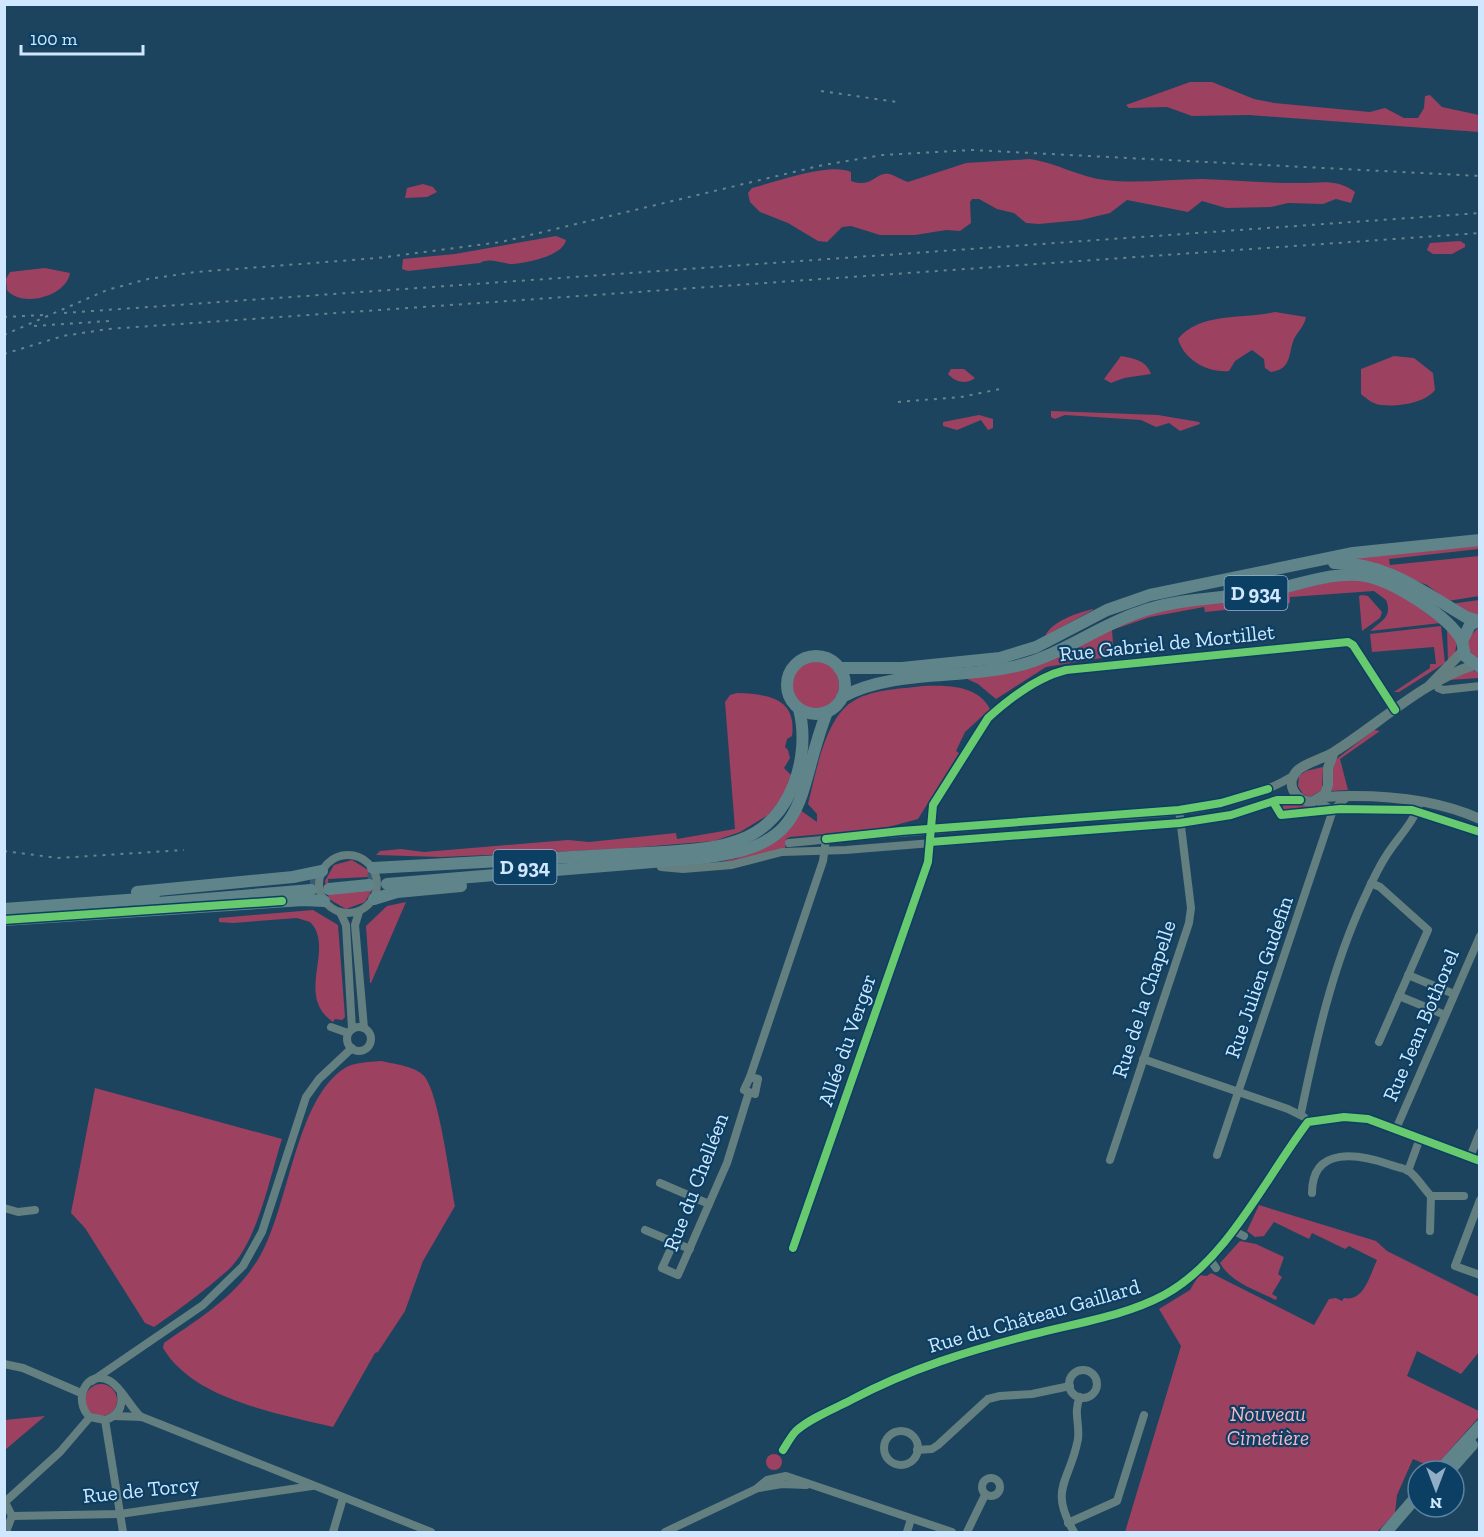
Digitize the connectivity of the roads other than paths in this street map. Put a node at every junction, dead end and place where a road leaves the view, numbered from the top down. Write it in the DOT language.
graph roads {
  1 [pos="1479,540"];
  2 [pos="1169,590"];
  3 [pos="1479,621"];
  4 [pos="1462,646"];
  5 [pos="1477,666"];
  6 [pos="839,668"];
  7 [pos="1479,686"];
  8 [pos="1437,687"];
  9 [pos="842,697"];
  10 [pos="799,709"];
  11 [pos="1395,710"];
  12 [pos="827,712"];
  13 [pos="1334,752"];
  14 [pos="1293,776"];
  15 [pos="1349,795"];
  16 [pos="1320,799"];
  17 [pos="1300,800"];
  18 [pos="1420,801"];
  19 [pos="1179,810"];
  20 [pos="1333,810"];
  21 [pos="1479,819"];
  22 [pos="1180,823"];
  23 [pos="998,825"];
  24 [pos="930,829"];
  25 [pos="930,842"];
  26 [pos="789,843"];
  27 [pos="823,847"];
  28 [pos="744,851"];
  29 [pos="664,852"];
  30 [pos="661,867"];
  31 [pos="322,871"];
  32 [pos="370,878"];
  33 [pos="1371,883"];
  34 [pos="328,886"];
  35 [pos="374,899"];
  36 [pos="324,901"];
  37 [pos="39,906"];
  38 [pos="4,907"];
  39 [pos="340,912"];
  40 [pos="359,912"];
  41 [pos="4,919"];
  42 [pos="1479,936"];
  43 [pos="1408,975"];
  44 [pos="1454,994"];
  45 [pos="1399,996"];
  46 [pos="1445,1015"];
  47 [pos="332,1027"];
  48 [pos="364,1028"];
  49 [pos="350,1031"];
  50 [pos="1379,1042"];
  51 [pos="352,1048"];
  52 [pos="1143,1059"];
  53 [pos="1240,1092"];
  54 [pos="1301,1113"];
  55 [pos="1308,1122"];
  56 [pos="1396,1129"];
  57 [pos="1479,1132"];
  58 [pos="1420,1138"];
  59 [pos="1217,1155"];
  60 [pos="1470,1157"];
  61 [pos="1110,1160"];
  62 [pos="1479,1161"];
  63 [pos="1408,1171"];
  64 [pos="660,1183"];
  65 [pos="1312,1193"];
  66 [pos="1431,1196"];
  67 [pos="1464,1196"];
  68 [pos="1479,1200"];
  69 [pos="709,1204"];
  70 [pos="4,1208"];
  71 [pos="35,1210"];
  72 [pos="645,1230"];
  73 [pos="1232,1230"];
  74 [pos="1430,1231"];
  75 [pos="1244,1236"];
  76 [pos="674,1242"];
  77 [pos="793,1248"];
  78 [pos="690,1249"];
  79 [pos="1209,1258"];
  80 [pos="1215,1268"];
  81 [pos="1479,1275"];
  82 [pos="4,1359"];
  83 [pos="4,1364"];
  84 [pos="17,1366"];
  85 [pos="106,1373"];
  86 [pos="92,1381"];
  87 [pos="1070,1386"];
  88 [pos="119,1390"];
  89 [pos="81,1394"];
  90 [pos="1080,1397"];
  91 [pos="1144,1415"];
  92 [pos="90,1417"];
  93 [pos="142,1417"];
  94 [pos="110,1418"];
  95 [pos="1479,1426"];
  96 [pos="1477,1438"];
  97 [pos="783,1450"];
  98 [pos="918,1450"];
  99 [pos="1450,1459"];
  100 [pos="1459,1459"];
  101 [pos="280,1472"];
  102 [pos="304,1482"];
  103 [pos="315,1486"];
  104 [pos="278,1488"];
  105 [pos="985,1495"];
  106 [pos="343,1498"];
  107 [pos="5,1501"];
  108 [pos="1406,1509"];
  109 [pos="120,1514"];
  110 [pos="12,1516"];
  111 [pos="911,1519"];
  112 [pos="1406,1519"];
  113 [pos="1068,1523"];
  114 [pos="6,1533"];
  115 [pos="123,1533"];
  116 [pos="333,1533"];
  117 [pos="431,1533"];
  118 [pos="665,1533"];
  119 [pos="907,1533"];
  120 [pos="952,1533"];
  121 [pos="967,1533"];
  122 [pos="1074,1533"];
  123 [pos="1386,1533"];
  124 [pos="1396,1533"];
  1 -- 2 [label="main road, D 934"];
  2 -- 3 [label="main road, D 934"];
  2 -- 6 [label="main road, D 934"];
  3 -- 4 [label="main road"];
  4 -- 5 [label="main road"];
  4 -- 8 [label="street"];
  4 -- 9 [label="main road, D 934"];
  5 -- 8 [label="street"];
  6 -- 9 [label="main road"];
  6 -- 10 [label="main road"];
  7 -- 8 [label="street"];
  8 -- 11 [label="street"];
  9 -- 12 [label="main road"];
  10 -- 12 [label="main road"];
  10 -- 29 [label="main road, D 934"];
  11 -- 13 [label="street"];
  11 -- 24 [label="street, Rue Gabriel de Mortillet"];
  12 -- 28 [label="main road, D 934"];
  13 -- 14 [label="street"];
  13 -- 16 [label="street"];
  14 -- 17 [label="street"];
  14 -- 19 [label="street"];
  15 -- 16 [label="street"];
  15 -- 18 [label="street"];
  15 -- 20 [label="street"];
  16 -- 17 [label="street"];
  16 -- 20 [label="street"];
  17 -- 22 [label="street"];
  18 -- 21 [label="street"];
  18 -- 33 [label="street"];
  19 -- 22 [label="street, Rue de la Chapelle"];
  19 -- 23 [label="street"];
  20 -- 53 [label="street, Rue Julien Gudefin"];
  22 -- 25 [label="street"];
  22 -- 52 [label="street, Rue de la Chapelle"];
  23 -- 24 [label="street"];
  23 -- 25 [label="street"];
  24 -- 25 [label="street, Rue Gabriel de Mortillet"];
  24 -- 27 [label="street"];
  25 -- 27 [label="street"];
  25 -- 77 [label="street, Allée du Verger"];
  26 -- 27 [label="street"];
  27 -- 30 [label="street"];
  27 -- 69 [label="street, Rue du Chelléen"];
  28 -- 29 [label="main road, D 934"];
  28 -- 30 [label="main road"];
  29 -- 32 [label="main road"];
  30 -- 35 [label="main road"];
  31 -- 32 [label="street"];
  31 -- 36 [label="street"];
  31 -- 37 [label="main road"];
  32 -- 34 [label="main road"];
  32 -- 35 [label="street"];
  33 -- 43 [label="street"];
  33 -- 54 [label="street"];
  35 -- 40 [label="street"];
  36 -- 39 [label="street"];
  36 -- 41 [label="main road"];
  37 -- 38 [label="main road"];
  37 -- 41 [label="main road"];
  39 -- 40 [label="street"];
  39 -- 49 [label="street"];
  40 -- 48 [label="street"];
  42 -- 44 [label="street, Rue Jean Bothorel"];
  43 -- 44 [label="street"];
  43 -- 45 [label="street"];
  44 -- 46 [label="street, Rue Jean Bothorel"];
  45 -- 46 [label="street"];
  45 -- 50 [label="street"];
  46 -- 56 [label="street, Rue Jean Bothorel"];
  47 -- 49 [label="street"];
  48 -- 49 [label="street"];
  48 -- 51 [label="street"];
  49 -- 51 [label="street"];
  51 -- 85 [label="street"];
  52 -- 53 [label="street"];
  52 -- 61 [label="street, Rue de la Chapelle"];
  53 -- 54 [label="street"];
  53 -- 59 [label="street, Rue Julien Gudefin"];
  54 -- 55 [label="street"];
  55 -- 56 [label="street"];
  55 -- 73 [label="street, Rue du Château Gaillard"];
  56 -- 58 [label="street"];
  57 -- 60 [label="street"];
  58 -- 60 [label="street"];
  58 -- 63 [label="street"];
  60 -- 62 [label="street"];
  63 -- 65 [label="street"];
  63 -- 66 [label="street"];
  64 -- 69 [label="street"];
  66 -- 67 [label="street"];
  66 -- 74 [label="street"];
  68 -- 81 [label="street"];
  69 -- 78 [label="street, Rue du Chelléen"];
  70 -- 71 [label="street"];
  72 -- 76 [label="street"];
  73 -- 75 [label="street"];
  73 -- 79 [label="street, Rue du Château Gaillard"];
  76 -- 78 [label="street"];
  76 -- 78 [label="street, Rue du Chelléen"];
  79 -- 80 [label="street"];
  79 -- 97 [label="street, Rue du Château Gaillard"];
  82 -- 84 [label="street"];
  83 -- 84 [label="street"];
  84 -- 89 [label="street"];
  85 -- 86 [label="street"];
  85 -- 88 [label="street"];
  86 -- 88 [label="street"];
  86 -- 89 [label="street"];
  87 -- 90 [label="street"];
  87 -- 90 [label="street"];
  87 -- 98 [label="street"];
  88 -- 93 [label="street"];
  88 -- 94 [label="street"];
  89 -- 92 [label="street"];
  90 -- 113 [label="street"];
  91 -- 113 [label="street"];
  92 -- 94 [label="street"];
  92 -- 107 [label="street"];
  93 -- 94 [label="street"];
  93 -- 101 [label="street"];
  94 -- 109 [label="street"];
  95 -- 99 [label="main road"];
  96 -- 100 [label="main road"];
  98 -- 98 [label="street"];
  101 -- 102 [label="street"];
  101 -- 104 [label="street"];
  102 -- 103 [label="street"];
  102 -- 104 [label="street, Rue de Torcy"];
  103 -- 104 [label="street, Rue de Torcy"];
  103 -- 106 [label="street"];
  104 -- 109 [label="street, Rue de Torcy"];
  105 -- 121 [label="street"];
  106 -- 116 [label="street"];
  106 -- 117 [label="street"];
  107 -- 110 [label="street"];
  108 -- 123 [label="main road"];
  109 -- 110 [label="street, Rue de Torcy"];
  109 -- 115 [label="street"];
  110 -- 114 [label="street"];
  111 -- 118 [label="street"];
  111 -- 119 [label="street"];
  111 -- 120 [label="street"];
  112 -- 124 [label="main road"];
  113 -- 122 [label="street"];
}
